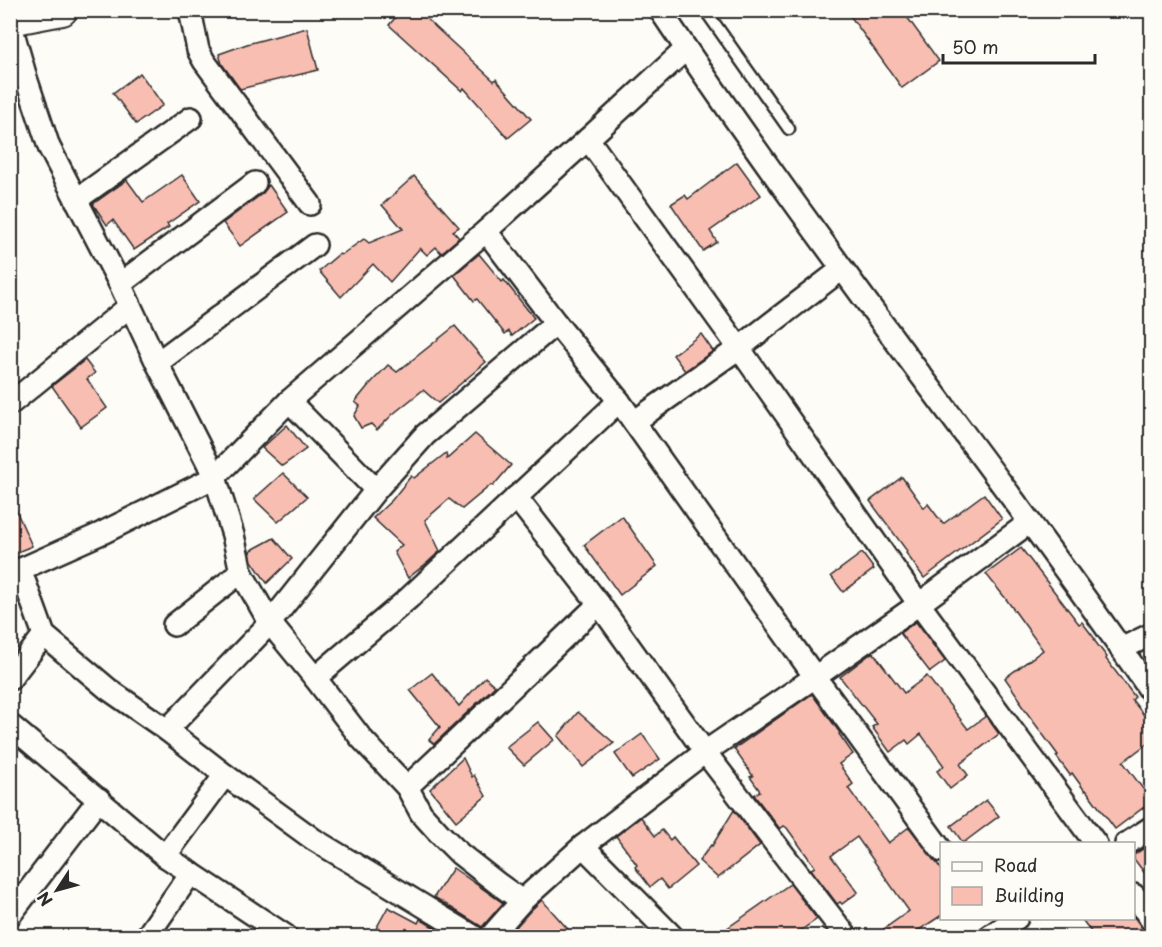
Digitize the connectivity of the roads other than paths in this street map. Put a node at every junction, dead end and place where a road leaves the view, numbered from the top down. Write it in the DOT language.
graph roads {
  1 [pos="62,10"];
  2 [pos="190,10"];
  3 [pos="660,10"];
  4 [pos="705,10"];
  5 [pos="10,21"];
  6 [pos="686,49"];
  7 [pos="191,118"];
  8 [pos="789,129"];
  9 [pos="588,140"];
  10 [pos="255,183"];
  11 [pos="76,200"];
  12 [pos="310,204"];
  13 [pos="486,231"];
  14 [pos="315,245"];
  15 [pos="843,269"];
  16 [pos="120,284"];
  17 [pos="130,306"];
  18 [pos="556,323"];
  19 [pos="739,348"];
  20 [pos="157,363"];
  21 [pos="619,400"];
  22 [pos="289,401"];
  23 [pos="10,404"];
  24 [pos="634,422"];
  25 [pos="215,477"];
  26 [pos="376,490"];
  27 [pos="516,497"];
  28 [pos="1030,522"];
  29 [pos="15,572"];
  30 [pos="241,572"];
  31 [pos="598,604"];
  32 [pos="919,604"];
  33 [pos="270,623"];
  34 [pos="174,625"];
  35 [pos="1152,634"];
  36 [pos="44,635"];
  37 [pos="1121,649"];
  38 [pos="815,677"];
  39 [pos="315,678"];
  40 [pos="10,679"];
  41 [pos="1152,693"];
  42 [pos="10,725"];
  43 [pos="167,730"];
  44 [pos="705,752"];
  45 [pos="225,775"];
  46 [pos="407,787"];
  47 [pos="99,799"];
  48 [pos="1152,827"];
  49 [pos="1095,842"];
  50 [pos="1128,842"];
  51 [pos="583,846"];
  52 [pos="940,848"];
  53 [pos="165,855"];
  54 [pos="191,873"];
  55 [pos="1135,896"];
  56 [pos="522,901"];
  57 [pos="10,915"];
  58 [pos="1152,921"];
  59 [pos="660,933"];
  60 [pos="147,936"];
  61 [pos="286,936"];
  62 [pos="473,936"];
  63 [pos="490,936"];
  64 [pos="846,936"];
  1 -- 5 [label="main road"];
  2 -- 12 [label="street"];
  3 -- 6 [label="street"];
  4 -- 8 [label="lane"];
  5 -- 11 [label="street"];
  6 -- 9 [label="street"];
  6 -- 15 [label="street"];
  7 -- 11 [label="street"];
  9 -- 13 [label="street"];
  9 -- 19 [label="street"];
  10 -- 16 [label="street"];
  11 -- 16 [label="street"];
  13 -- 18 [label="street"];
  13 -- 22 [label="street"];
  14 -- 20 [label="street"];
  15 -- 19 [label="street"];
  15 -- 28 [label="street"];
  16 -- 17 [label="street"];
  17 -- 20 [label="street"];
  17 -- 23 [label="street"];
  18 -- 21 [label="street"];
  18 -- 26 [label="street"];
  19 -- 24 [label="street"];
  19 -- 32 [label="street"];
  20 -- 25 [label="street"];
  21 -- 24 [label="street"];
  21 -- 27 [label="street"];
  22 -- 25 [label="street"];
  22 -- 26 [label="street"];
  24 -- 38 [label="street"];
  25 -- 29 [label="street"];
  25 -- 30 [label="street"];
  26 -- 33 [label="street"];
  27 -- 31 [label="street"];
  27 -- 39 [label="street"];
  28 -- 32 [label="street"];
  28 -- 37 [label="street"];
  29 -- 36 [label="street"];
  30 -- 33 [label="street"];
  30 -- 34 [label="street"];
  31 -- 44 [label="street"];
  31 -- 46 [label="street"];
  32 -- 38 [label="street"];
  32 -- 49 [label="street"];
  33 -- 39 [label="street"];
  33 -- 43 [label="street"];
  35 -- 37 [label="street"];
  36 -- 40 [label="street"];
  36 -- 43 [label="street"];
  37 -- 41 [label="street"];
  38 -- 44 [label="street"];
  38 -- 52 [label="street"];
  39 -- 46 [label="street"];
  42 -- 47 [label="street"];
  43 -- 45 [label="street"];
  44 -- 51 [label="street"];
  44 -- 64 [label="street"];
  45 -- 53 [label="street"];
  45 -- 62 [label="street"];
  46 -- 56 [label="street"];
  47 -- 53 [label="street"];
  47 -- 57 [label="street"];
  48 -- 50 [label="street"];
  51 -- 56 [label="street"];
  51 -- 59 [label="street"];
  53 -- 54 [label="street"];
  54 -- 60 [label="street"];
  54 -- 61 [label="street"];
  55 -- 58 [label="street"];
  56 -- 63 [label="street"];
}
